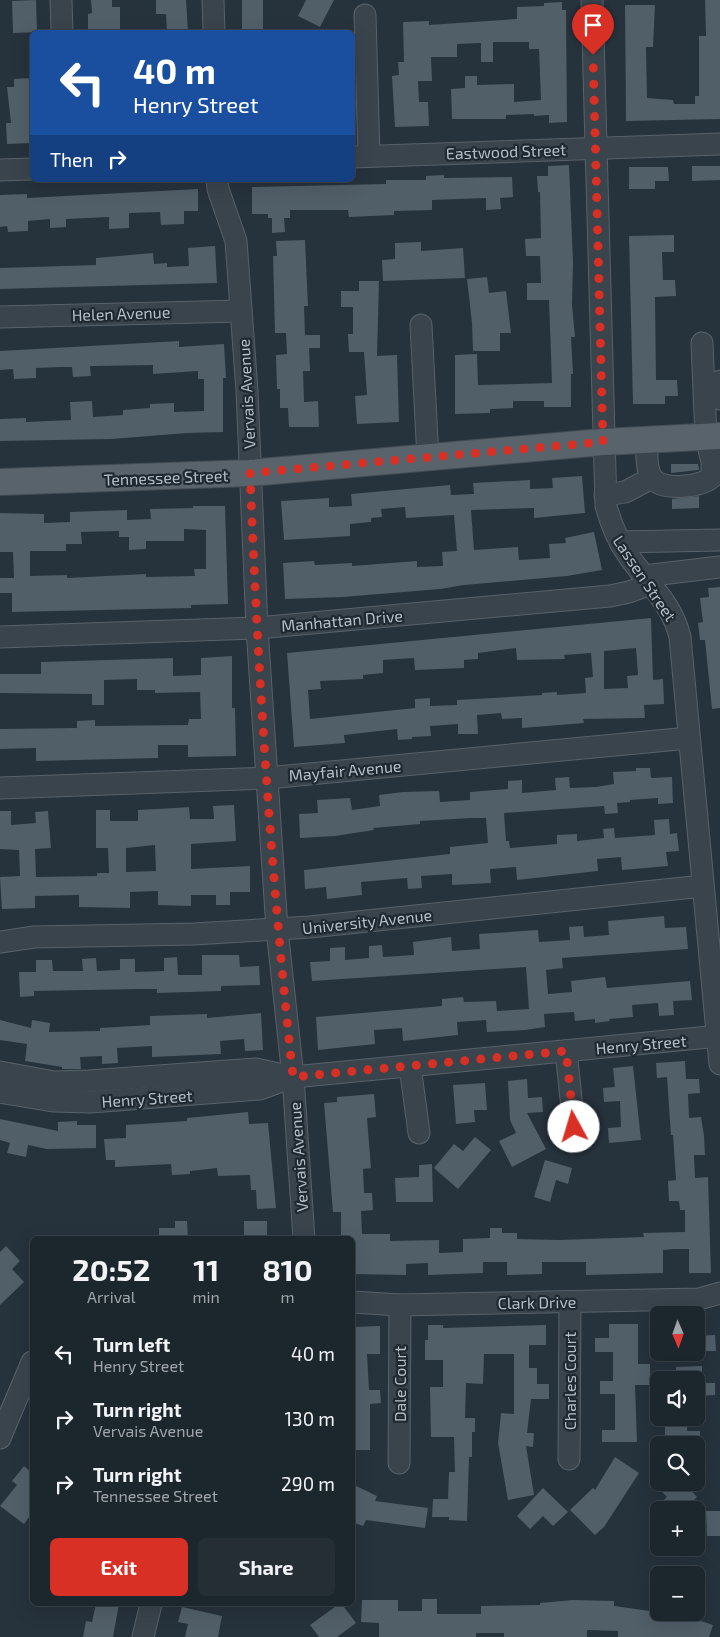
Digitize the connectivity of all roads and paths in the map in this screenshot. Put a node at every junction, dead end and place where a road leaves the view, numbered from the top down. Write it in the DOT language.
graph roads {
  1 [pos="61,0"];
  2 [pos="213,0"];
  3 [pos="592,0"];
  4 [pos="366,15"];
  5 [pos="62,30"];
  6 [pos="214,30"];
  7 [pos="720,144"];
  8 [pos="596,147"];
  9 [pos="361,157"];
  10 [pos="30,169"];
  11 [pos="0,170"];
  12 [pos="217,182"];
  13 [pos="241,311"];
  14 [pos="0,317"];
  15 [pos="421,324"];
  16 [pos="702,343"];
  17 [pos="716,390"];
  18 [pos="713,436"];
  19 [pos="647,440"];
  20 [pos="603,442"];
  21 [pos="428,459"];
  22 [pos="250,473"];
  23 [pos="652,478"];
  24 [pos="0,482"];
  25 [pos="605,495"];
  26 [pos="720,540"];
  27 [pos="620,542"];
  28 [pos="720,567"];
  29 [pos="647,580"];
  30 [pos="257,628"];
  31 [pos="0,637"];
  32 [pos="689,738"];
  33 [pos="267,778"];
  34 [pos="0,788"];
  35 [pos="703,886"];
  36 [pos="277,929"];
  37 [pos="0,942"];
  38 [pos="719,1036"];
  39 [pos="566,1051"];
  40 [pos="720,1064"];
  41 [pos="410,1066"];
  42 [pos="0,1072"];
  43 [pos="293,1077"];
  44 [pos="0,1092"];
  45 [pos="574,1127"];
  46 [pos="419,1133"];
  47 [pos="304,1236"];
  48 [pos="720,1292"];
  49 [pos="355,1302"];
  50 [pos="570,1302"];
  51 [pos="400,1304"];
  52 [pos="30,1367"];
  53 [pos="0,1438"];
  54 [pos="569,1459"];
  55 [pos="399,1462"];
  56 [pos="151,1606"];
  57 [pos="143,1637"];
  1 -- 5 [label="street"];
  2 -- 6 [label="street"];
  3 -- 8 [label="street, Lassen Street"];
  4 -- 9 [label="street"];
  7 -- 8 [label="street, Eastwood Street"];
  8 -- 9 [label="street, Eastwood Street"];
  8 -- 20 [label="street, Lassen Street"];
  10 -- 11 [label="street"];
  12 -- 13 [label="street, Vervais Avenue"];
  13 -- 14 [label="street, Helen Avenue"];
  13 -- 22 [label="street, Vervais Avenue"];
  15 -- 21 [label="street"];
  16 -- 17 [label="street"];
  17 -- 18 [label="street"];
  18 -- 19 [label="main road, Tennessee Street"];
  18 -- 23 [label="street"];
  19 -- 20 [label="main road, Tennessee Street"];
  19 -- 23 [label="street"];
  20 -- 21 [label="main road, Tennessee Street"];
  20 -- 25 [label="street, Lassen Street"];
  21 -- 22 [label="main road, Tennessee Street"];
  22 -- 24 [label="main road, Tennessee Street"];
  22 -- 30 [label="street, Vervais Avenue"];
  23 -- 25 [label="street"];
  25 -- 27 [label="street, Lassen Street"];
  26 -- 27 [label="street"];
  27 -- 29 [label="street, Lassen Street"];
  28 -- 29 [label="street, Manhattan Drive"];
  29 -- 30 [label="street, Manhattan Drive"];
  29 -- 32 [label="street, Lassen Street"];
  30 -- 31 [label="street, Manhattan Drive"];
  30 -- 33 [label="street, Vervais Avenue"];
  32 -- 33 [label="street, Mayfair Avenue"];
  32 -- 35 [label="street, Lassen Street"];
  33 -- 34 [label="street, Mayfair Avenue"];
  33 -- 36 [label="street, Vervais Avenue"];
  35 -- 36 [label="street, University Avenue"];
  35 -- 38 [label="street, Lassen Street"];
  36 -- 37 [label="street, University Avenue"];
  36 -- 43 [label="street, Vervais Avenue"];
  38 -- 39 [label="street, Henry Street"];
  38 -- 40 [label="street, Lassen Street"];
  39 -- 41 [label="street, Henry Street"];
  39 -- 45 [label="street"];
  41 -- 43 [label="street, Henry Street"];
  41 -- 46 [label="street"];
  42 -- 43 [label="street, Henry Street"];
  43 -- 44 [label="street, Henry Street"];
  43 -- 47 [label="street, Vervais Avenue"];
  48 -- 50 [label="street, Clark Drive"];
  49 -- 51 [label="street, Clark Drive"];
  50 -- 51 [label="street, Clark Drive"];
  50 -- 54 [label="street, Charles Court"];
  51 -- 55 [label="street, Dale Court"];
  52 -- 53 [label="street"];
  56 -- 57 [label="street"];
}
